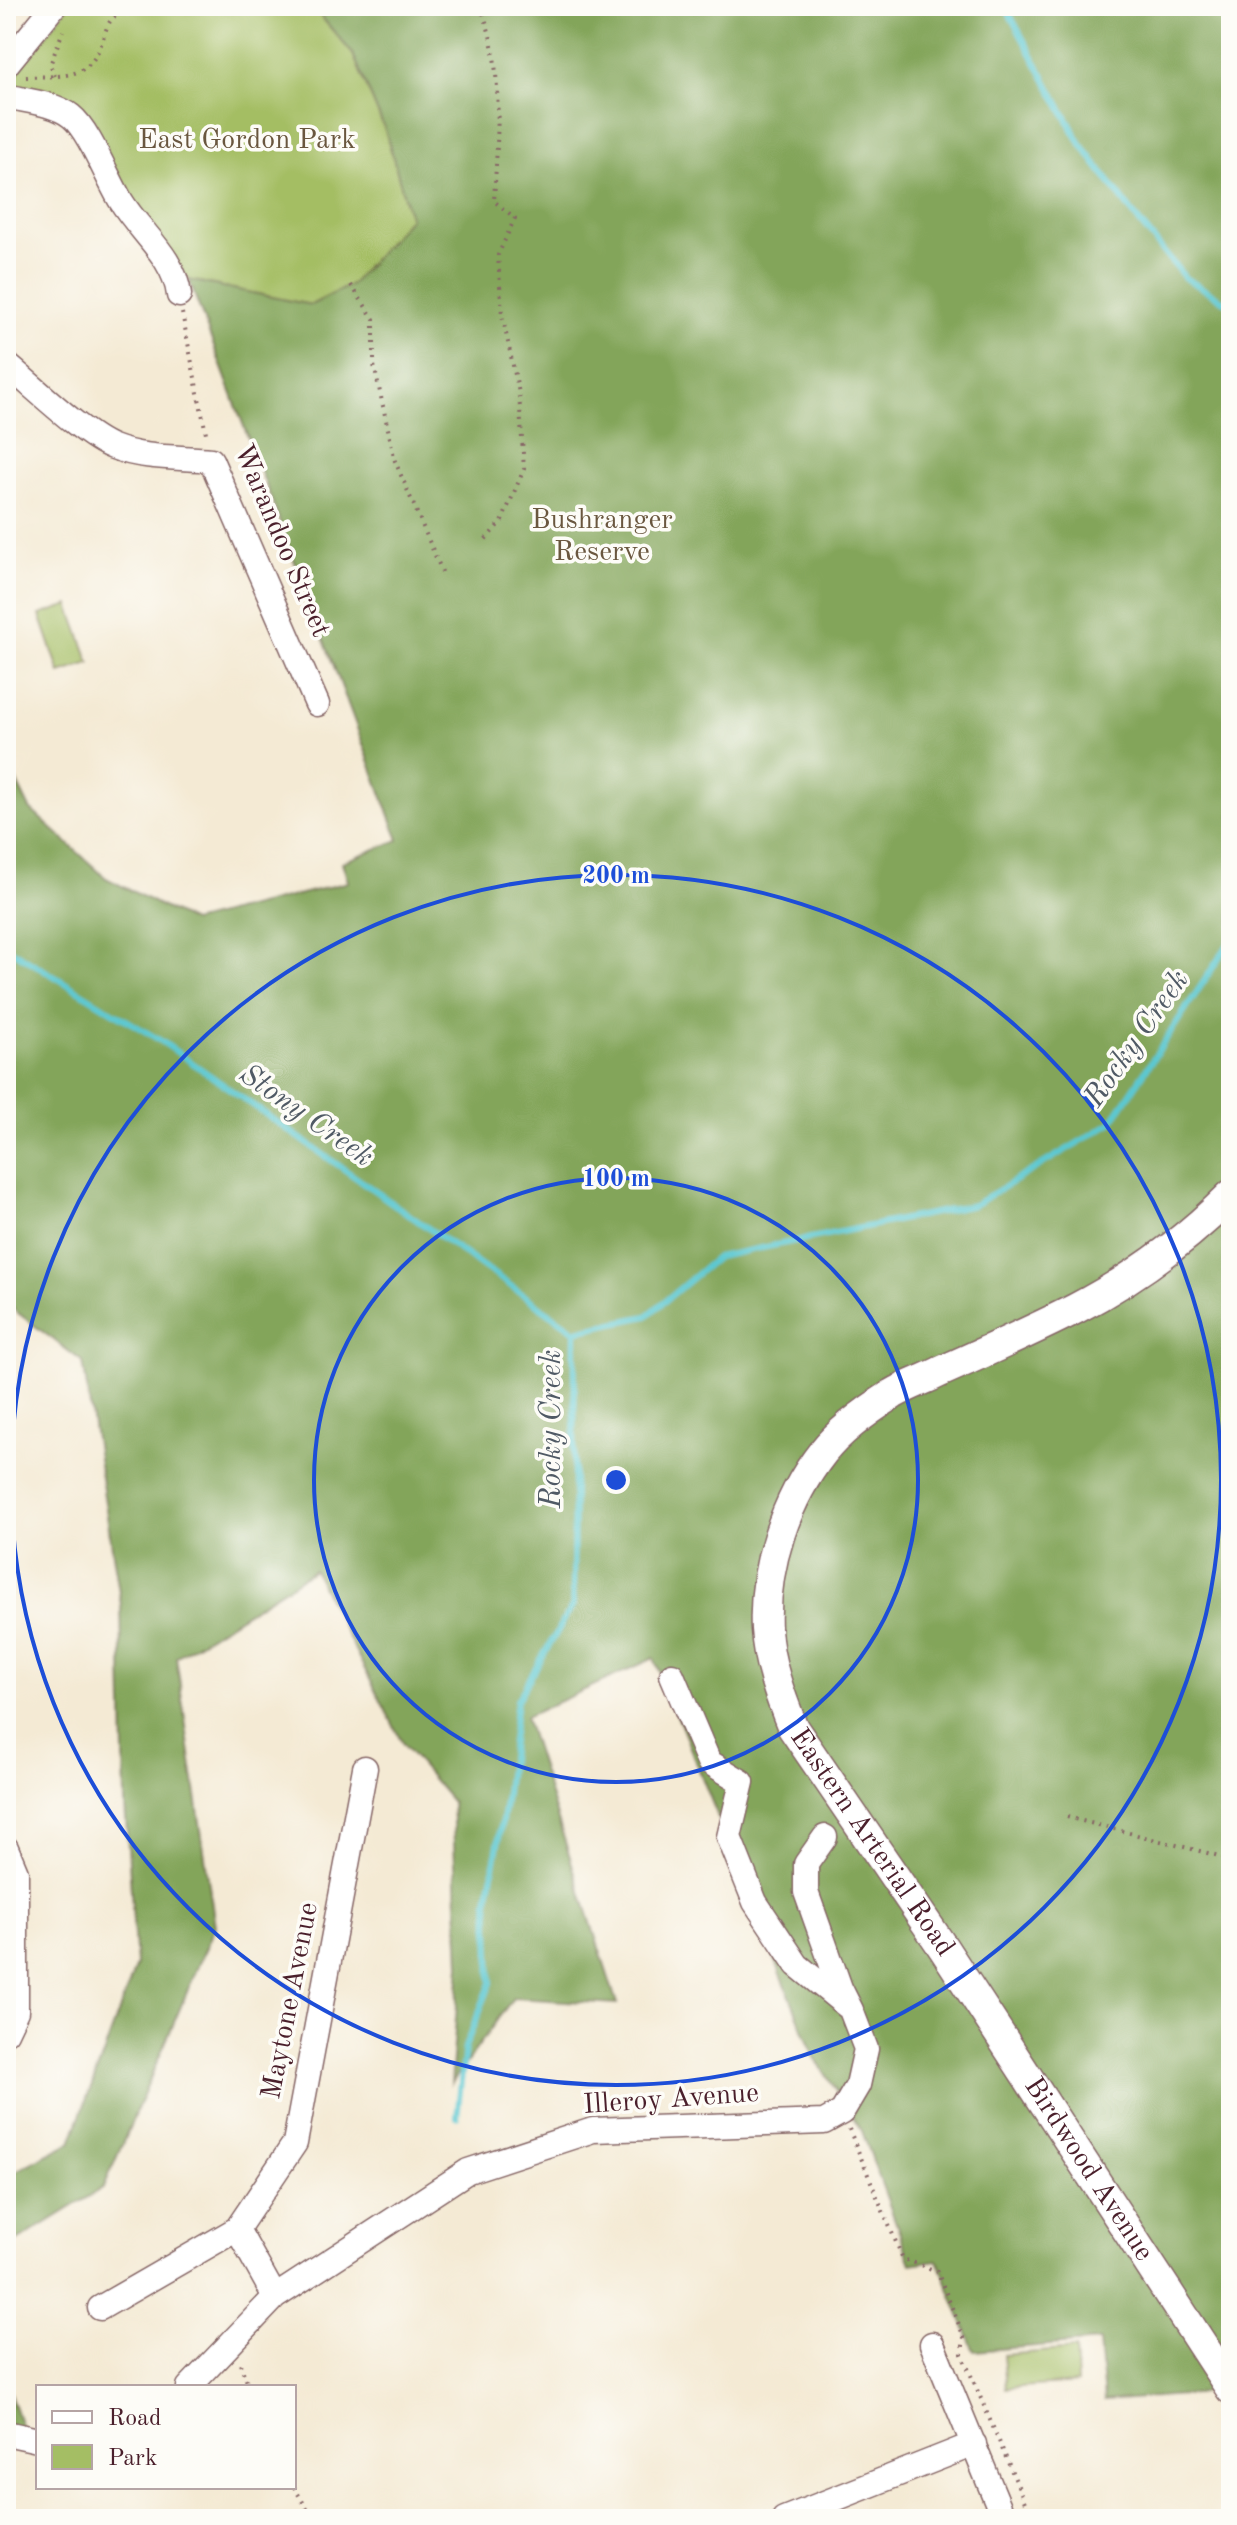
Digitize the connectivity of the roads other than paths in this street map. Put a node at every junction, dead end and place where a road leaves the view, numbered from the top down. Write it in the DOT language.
graph roads {
  1 [pos="61,14"];
  2 [pos="10,79"];
  3 [pos="179,295"];
  4 [pos="6,364"];
  5 [pos="317,704"];
  6 [pos="1231,1195"];
  7 [pos="672,1675"];
  8 [pos="365,1768"];
  9 [pos="825,1837"];
  10 [pos="6,1848"];
  11 [pos="944,1949"];
  12 [pos="851,2010"];
  13 [pos="6,2032"];
  14 [pos="237,2229"];
  15 [pos="275,2297"];
  16 [pos="100,2308"];
  17 [pos="932,2344"];
  18 [pos="191,2385"];
  19 [pos="1231,2389"];
  20 [pos="6,2433"];
  21 [pos="36,2440"];
  22 [pos="974,2444"];
  23 [pos="784,2519"];
  24 [pos="1004,2519"];
  1 -- 2 [label="street"];
  2 -- 3 [label="street"];
  4 -- 5 [label="street, Warandoo Street"];
  6 -- 11 [label="main road, Eastern Arterial Road"];
  7 -- 12 [label="street"];
  8 -- 14 [label="street, Maytone Avenue"];
  9 -- 12 [label="street, Illeroy Avenue"];
  10 -- 13 [label="street"];
  11 -- 19 [label="main road, Birdwood Avenue"];
  12 -- 15 [label="street, Illeroy Avenue"];
  14 -- 15 [label="street"];
  14 -- 16 [label="street, Maytone Avenue"];
  15 -- 18 [label="street, Illeroy Avenue"];
  17 -- 22 [label="street"];
  20 -- 21 [label="street"];
  22 -- 23 [label="street"];
  22 -- 24 [label="street"];
}
